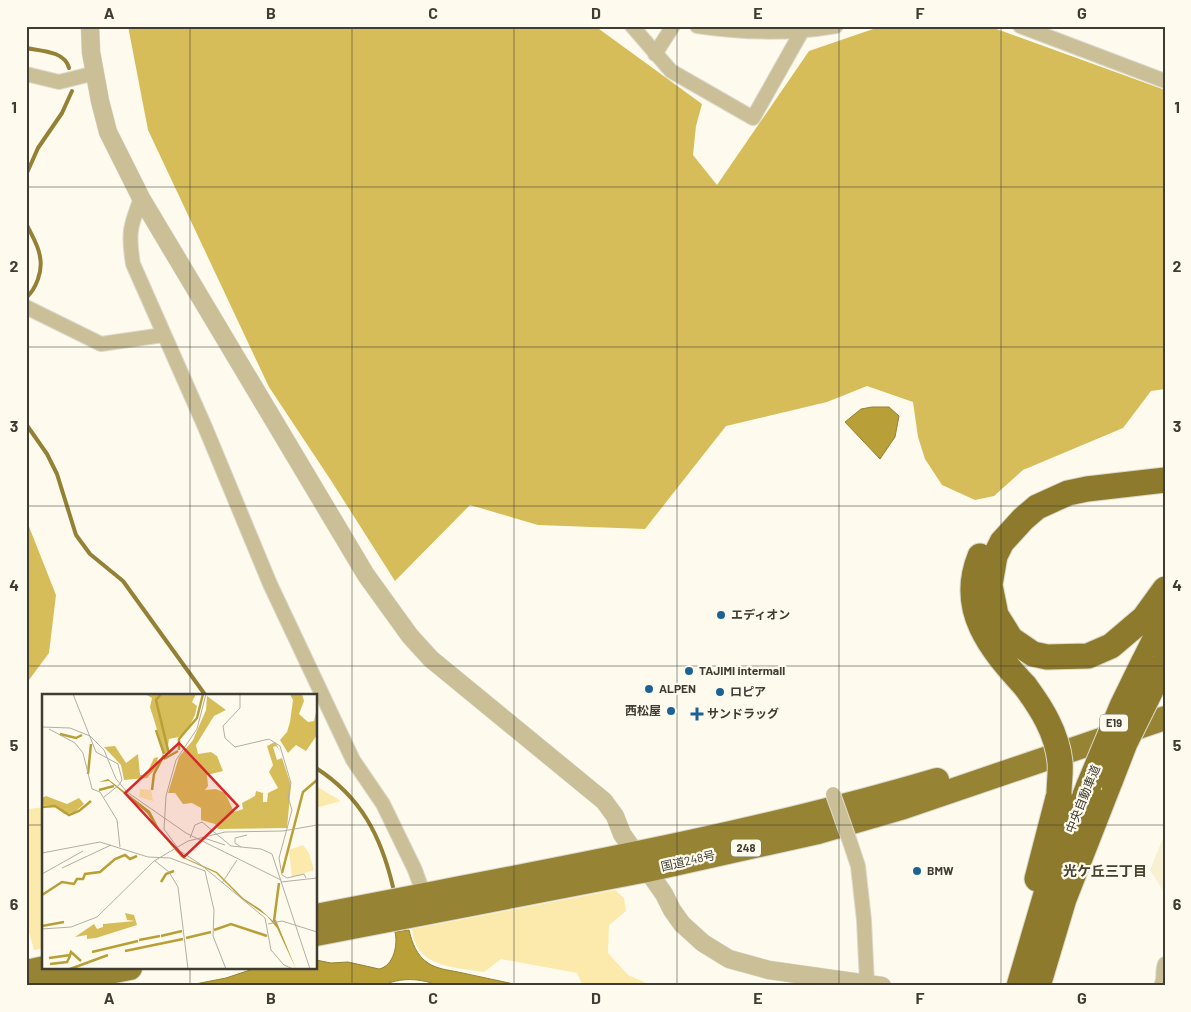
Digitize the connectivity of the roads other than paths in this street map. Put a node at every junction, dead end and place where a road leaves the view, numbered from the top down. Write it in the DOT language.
graph roads {
  1 [pos="90,26"];
  2 [pos="632,26"];
  3 [pos="673,26"];
  4 [pos="697,26"];
  5 [pos="836,26"];
  6 [pos="1020,26"];
  7 [pos="802,31"];
  8 [pos="655,54"];
  9 [pos="95,74"];
  10 [pos="27,76"];
  11 [pos="1165,81"];
  12 [pos="141,198"];
  13 [pos="26,307"];
  14 [pos="162,335"];
  15 [pos="1165,467"];
  16 [pos="1165,480"];
  17 [pos="1165,589"];
  18 [pos="1165,619"];
  19 [pos="1154,662"];
  20 [pos="1165,687"];
  21 [pos="1165,701"];
  22 [pos="1165,718"];
  23 [pos="1108,779"];
  24 [pos="833,794"];
  25 [pos="642,862"];
  26 [pos="424,895"];
  27 [pos="318,916"];
  28 [pos="318,934"];
  29 [pos="1165,964"];
  30 [pos="1031,968"];
  31 [pos="42,969"];
  32 [pos="120,970"];
  33 [pos="26,972"];
  34 [pos="874,985"];
  35 [pos="38,986"];
  36 [pos="1012,986"];
  37 [pos="1019,986"];
  38 [pos="1161,986"];
  1 -- 9 [label="street"];
  2 -- 8 [label="street"];
  3 -- 8 [label="street"];
  4 -- 7 [label="street"];
  5 -- 7 [label="street"];
  6 -- 11 [label="street"];
  7 -- 8 [label="street"];
  9 -- 10 [label="street"];
  9 -- 12 [label="street"];
  12 -- 14 [label="street"];
  12 -- 25 [label="street"];
  13 -- 14 [label="street"];
  14 -- 26 [label="street"];
  15 -- 30 [label="highway, bridge"];
  16 -- 17 [label="highway"];
  18 -- 19 [label="highway, 中央自動車道 / E19"];
  19 -- 23 [label="highway, 中央自動車道 / E19, bridge"];
  20 -- 23 [label="highway"];
  21 -- 25 [label="highway, 国道248号 / 248"];
  22 -- 25 [label="highway, 国道248号 / 248"];
  23 -- 30 [label="highway, 中央自動車道 / E19"];
  23 -- 30 [label="highway, 中央自動車道 / E19"];
  24 -- 34 [label="street, bridge"];
  25 -- 26 [label="highway, 国道248号 / 248"];
  25 -- 28 [label="highway, 国道248号 / 248"];
  25 -- 34 [label="street"];
  26 -- 27 [label="highway, 国道248号 / 248"];
  29 -- 38 [label="street"];
  30 -- 36 [label="highway"];
  30 -- 37 [label="highway, 中央自動車道 / E19"];
  31 -- 33 [label="highway"];
  32 -- 35 [label="highway"];
}
